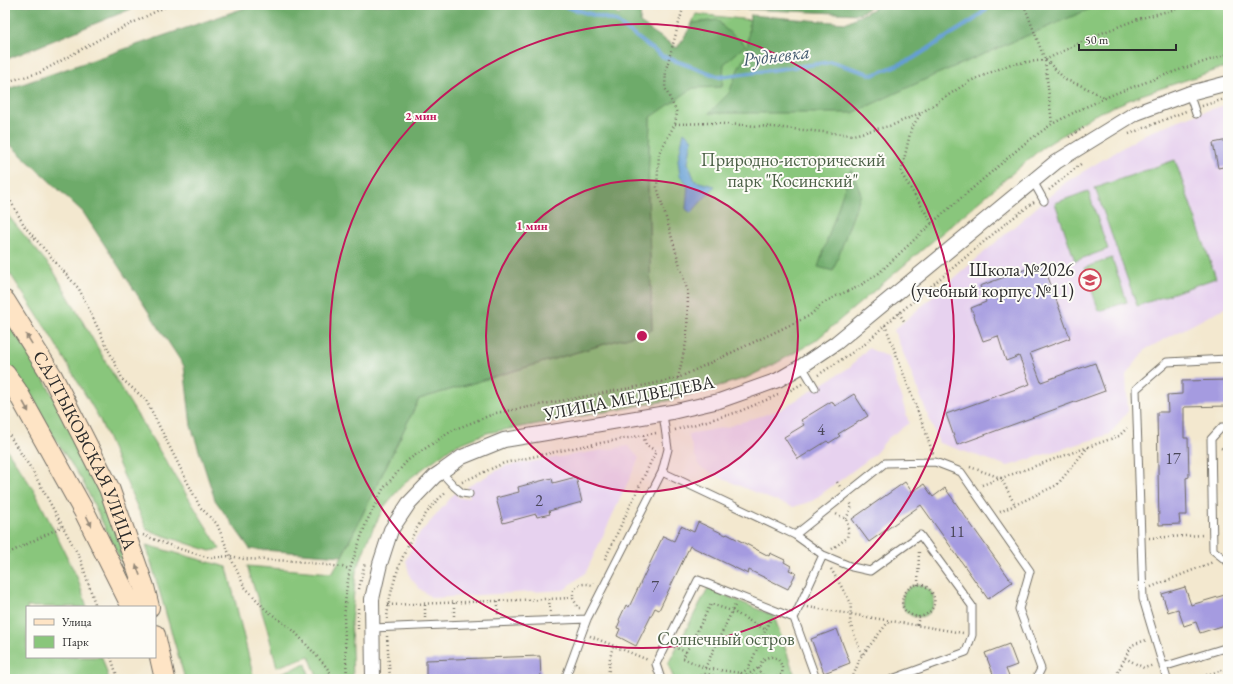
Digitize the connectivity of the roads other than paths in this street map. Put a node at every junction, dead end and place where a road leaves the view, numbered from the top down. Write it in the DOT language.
graph roads {
  1 [pos="1228,83"];
  2 [pos="1189,93"];
  3 [pos="1196,114"];
  4 [pos="1033,181"];
  5 [pos="1044,201"];
  6 [pos="5,301"];
  7 [pos="1228,359"];
  8 [pos="802,366"];
  9 [pos="5,374"];
  10 [pos="815,388"];
  11 [pos="663,414"];
  12 [pos="1228,427"];
  13 [pos="441,472"];
  14 [pos="662,472"];
  15 [pos="469,494"];
  16 [pos="795,535"];
  17 [pos="823,555"];
  18 [pos="1226,560"];
  19 [pos="132,606"];
  20 [pos="149,606"];
  21 [pos="794,618"];
  22 [pos="587,619"];
  23 [pos="372,628"];
  24 [pos="156,639"];
  25 [pos="1228,647"];
  26 [pos="152,658"];
  27 [pos="1163,664"];
  28 [pos="161,679"];
  29 [pos="165,679"];
  30 [pos="373,679"];
  31 [pos="565,679"];
  32 [pos="661,679"];
  33 [pos="816,679"];
  34 [pos="892,679"];
  35 [pos="1036,679"];
  36 [pos="1167,679"];
  1 -- 2 [label="street, УЛИЦА МЕДВЕДЕВА"];
  2 -- 3 [label="lane"];
  2 -- 4 [label="street, УЛИЦА МЕДВЕДЕВА"];
  4 -- 5 [label="lane"];
  4 -- 8 [label="street, УЛИЦА МЕДВЕДЕВА"];
  20 -- 6 [label="main road, САЛТЫКОВСКАЯ УЛИЦА, one-way"];
  7 -- 27 [label="lane"];
  8 -- 10 [label="lane"];
  8 -- 11 [label="street, УЛИЦА МЕДВЕДЕВА"];
  9 -- 19 [label="main road, САЛТЫКОВСКАЯ УЛИЦА, one-way"];
  11 -- 13 [label="street, УЛИЦА МЕДВЕДЕВА"];
  11 -- 14 [label="lane"];
  12 -- 18 [label="lane"];
  13 -- 15 [label="lane"];
  13 -- 23 [label="street, УЛИЦА МЕДВЕДЕВА"];
  14 -- 16 [label="lane"];
  14 -- 22 [label="lane"];
  16 -- 17 [label="lane"];
  16 -- 35 [label="lane"];
  17 -- 21 [label="lane"];
  17 -- 34 [label="lane"];
  21 -- 32 [label="lane"];
  21 -- 33 [label="lane"];
  22 -- 23 [label="lane"];
  22 -- 31 [label="lane"];
  23 -- 30 [label="street, УЛИЦА МЕДВЕДЕВА"];
  24 -- 29 [label="main road"];
  25 -- 27 [label="lane"];
  26 -- 28 [label="main road"];
  27 -- 36 [label="lane"];
}
